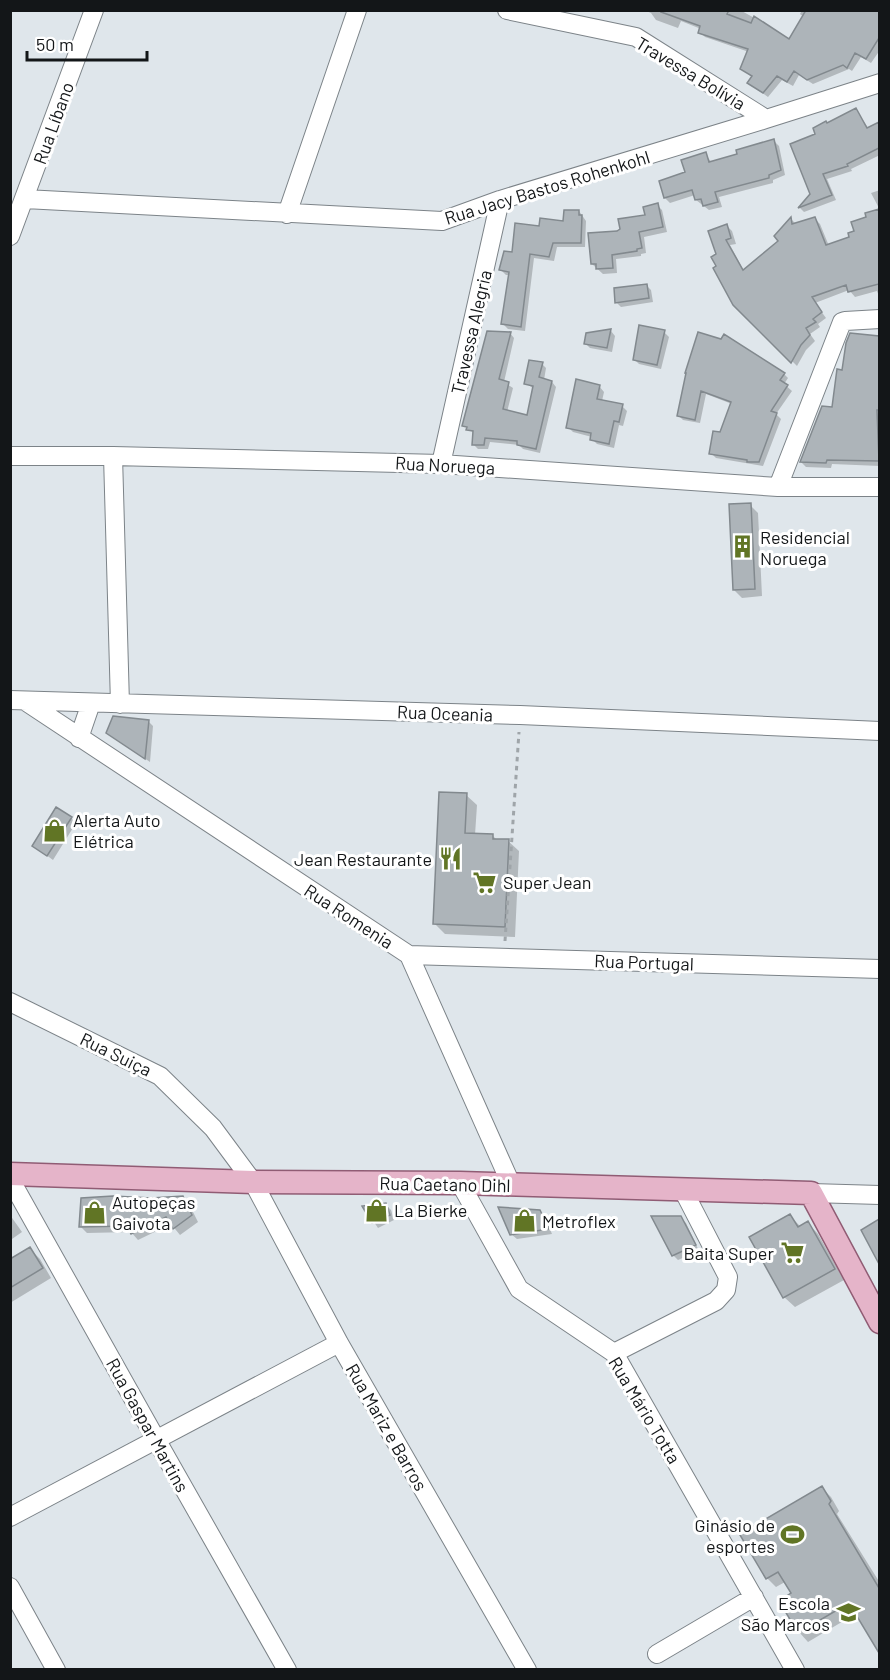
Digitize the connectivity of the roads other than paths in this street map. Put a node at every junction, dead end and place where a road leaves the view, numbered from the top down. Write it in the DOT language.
graph roads {
  1 [pos="94,10"];
  2 [pos="357,10"];
  3 [pos="507,10"];
  4 [pos="879,83"];
  5 [pos="766,119"];
  6 [pos="25,199"];
  7 [pos="500,200"];
  8 [pos="287,214"];
  9 [pos="10,236"];
  10 [pos="879,320"];
  11 [pos="10,456"];
  12 [pos="113,456"];
  13 [pos="441,464"];
  14 [pos="778,487"];
  15 [pos="879,488"];
  16 [pos="18,701"];
  17 [pos="91,703"];
  18 [pos="120,704"];
  19 [pos="879,730"];
  20 [pos="79,738"];
  21 [pos="409,955"];
  22 [pos="879,969"];
  23 [pos="10,1002"];
  24 [pos="10,1174"];
  25 [pos="10,1179"];
  26 [pos="253,1182"];
  27 [pos="460,1183"];
  28 [pos="511,1185"];
  29 [pos="683,1190"];
  30 [pos="811,1193"];
  31 [pos="879,1195"];
  32 [pos="879,1322"];
  33 [pos="339,1343"];
  34 [pos="614,1353"];
  35 [pos="156,1441"];
  36 [pos="10,1517"];
  37 [pos="10,1587"];
  38 [pos="754,1597"];
  39 [pos="657,1654"];
  40 [pos="56,1670"];
  41 [pos="287,1670"];
  42 [pos="526,1670"];
  43 [pos="795,1670"];
  1 -- 6 [label="street, Rua Líbano"];
  2 -- 8 [label="street"];
  3 -- 5 [label="street, Travessa Bolívia"];
  4 -- 5 [label="street, Rua Jacy Bastos Rohenkohl"];
  5 -- 7 [label="street, Rua Jacy Bastos Rohenkohl"];
  6 -- 8 [label="street, Rua Jacy Bastos Rohenkohl"];
  6 -- 9 [label="street, Rua Líbano"];
  7 -- 8 [label="street, Rua Jacy Bastos Rohenkohl"];
  7 -- 13 [label="street, Travessa Alegria"];
  10 -- 14 [label="street"];
  11 -- 12 [label="street, Rua Noruega"];
  12 -- 13 [label="street, Rua Noruega"];
  12 -- 18 [label="street"];
  13 -- 14 [label="street, Rua Noruega"];
  14 -- 15 [label="street, Rua Noruega"];
  16 -- 17 [label="street, Rua Oceania"];
  16 -- 20 [label="street, Rua Romenia"];
  17 -- 18 [label="street, Rua Oceania"];
  17 -- 20 [label="street"];
  18 -- 19 [label="street, Rua Oceania"];
  20 -- 21 [label="street, Rua Romenia"];
  21 -- 22 [label="street, Rua Portugal"];
  21 -- 28 [label="street, Rua Romenia"];
  23 -- 26 [label="street, Rua Suiça"];
  24 -- 26 [label="main road, Rua Caetano Dihl"];
  25 -- 35 [label="street, Rua Gaspar Martins"];
  26 -- 27 [label="main road, Rua Caetano Dihl"];
  26 -- 33 [label="street, Rua Mariz e Barros"];
  27 -- 28 [label="main road, Rua Caetano Dihl"];
  27 -- 34 [label="street, Rua Mário Totta"];
  28 -- 29 [label="main road, Rua Caetano Dihl"];
  29 -- 30 [label="main road, Rua Caetano Dihl"];
  29 -- 34 [label="street"];
  30 -- 31 [label="street, Rua Caetano Dihl"];
  30 -- 32 [label="main road"];
  33 -- 35 [label="street"];
  33 -- 42 [label="street, Rua Mariz e Barros"];
  34 -- 38 [label="street, Rua Mário Totta"];
  35 -- 36 [label="street"];
  35 -- 41 [label="street, Rua Gaspar Martins"];
  37 -- 40 [label="street"];
  38 -- 39 [label="street"];
  38 -- 43 [label="street, Rua Mário Totta"];
}
